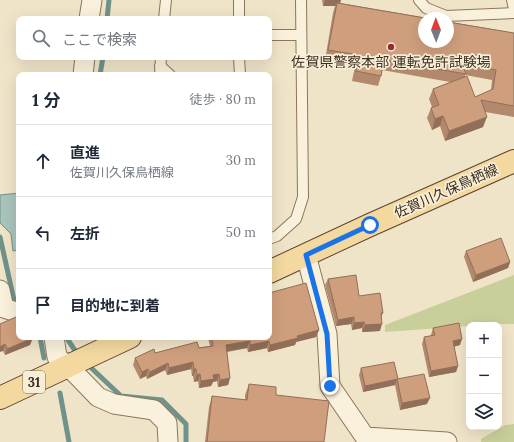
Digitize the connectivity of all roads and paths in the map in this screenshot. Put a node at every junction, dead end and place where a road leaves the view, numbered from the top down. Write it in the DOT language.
graph roads {
  1 [pos="92,0"];
  2 [pos="166,0"];
  3 [pos="239,0"];
  4 [pos="301,0"];
  5 [pos="419,0"];
  6 [pos="512,0"];
  7 [pos="514,9"];
  8 [pos="514,13"];
  9 [pos="90,16"];
  10 [pos="164,16"];
  11 [pos="239,16"];
  12 [pos="272,35"];
  13 [pos="301,35"];
  14 [pos="85,60"];
  15 [pos="239,60"];
  16 [pos="83,72"];
  17 [pos="240,72"];
  18 [pos="514,161"];
  19 [pos="272,238"];
  20 [pos="306,255"];
  21 [pos="272,271"];
  22 [pos="0,290"];
  23 [pos="16,312"];
  24 [pos="54,340"];
  25 [pos="123,340"];
  26 [pos="68,366"];
  27 [pos="0,398"];
  28 [pos="168,442"];
  29 [pos="447,442"];
  1 -- 9 [label="street"];
  2 -- 10 [label="lane"];
  3 -- 11 [label="lane"];
  4 -- 13 [label="lane"];
  5 -- 8 [label="lane"];
  6 -- 7 [label="lane"];
  12 -- 13 [label="lane"];
  13 -- 19 [label="lane"];
  14 -- 16 [label="street"];
  15 -- 17 [label="lane"];
  18 -- 20 [label="main road, 佐賀川久保鳥栖線"];
  20 -- 21 [label="main road, 佐賀川久保鳥栖線"];
  20 -- 29 [label="street"];
  22 -- 23 [label="street"];
  24 -- 26 [label="street"];
  25 -- 26 [label="main road, 31"];
  26 -- 27 [label="main road, 31"];
  26 -- 28 [label="street"];
}
